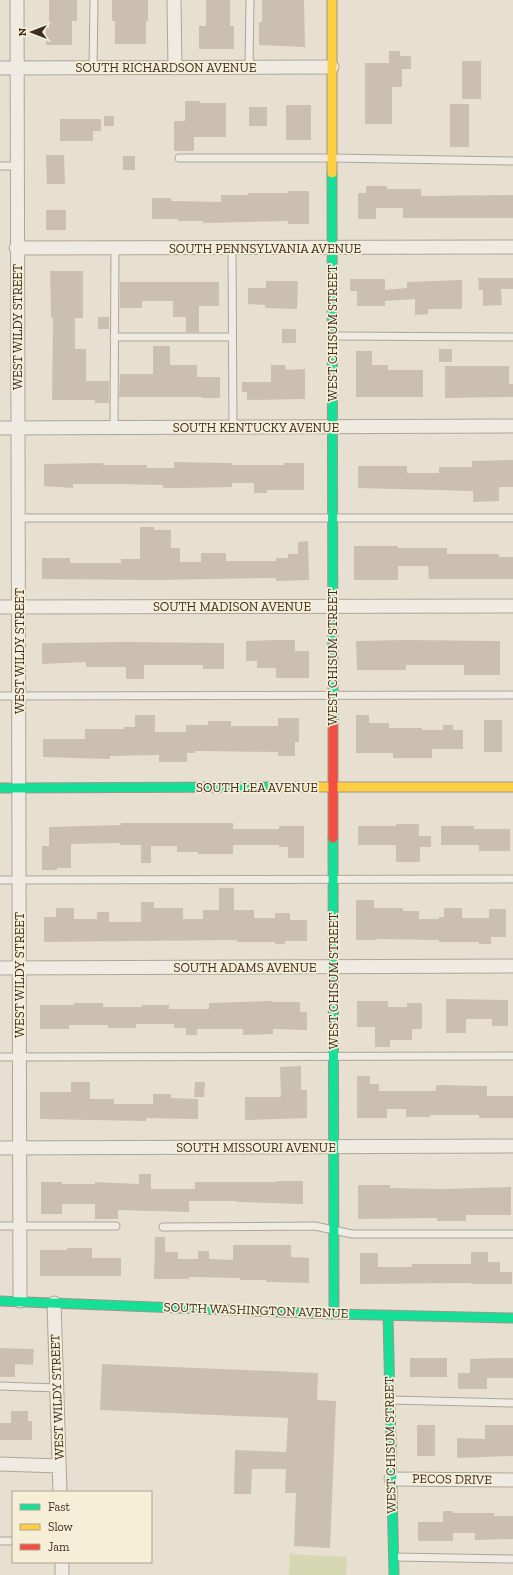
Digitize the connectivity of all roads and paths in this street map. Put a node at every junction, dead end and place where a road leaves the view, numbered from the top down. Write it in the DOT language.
graph roads {
  1 [pos="17,0"];
  2 [pos="94,0"];
  3 [pos="174,0"];
  4 [pos="250,0"];
  5 [pos="332,0"];
  6 [pos="249,67"];
  7 [pos="332,67"];
  8 [pos="0,68"];
  9 [pos="17,68"];
  10 [pos="94,68"];
  11 [pos="174,68"];
  12 [pos="179,158"];
  13 [pos="332,158"];
  14 [pos="513,161"];
  15 [pos="0,166"];
  16 [pos="17,166"];
  17 [pos="513,247"];
  18 [pos="16,248"];
  19 [pos="115,248"];
  20 [pos="232,248"];
  21 [pos="332,248"];
  22 [pos="232,336"];
  23 [pos="332,336"];
  24 [pos="114,337"];
  25 [pos="513,337"];
  26 [pos="332,426"];
  27 [pos="513,426"];
  28 [pos="114,427"];
  29 [pos="233,427"];
  30 [pos="0,428"];
  31 [pos="17,428"];
  32 [pos="18,518"];
  33 [pos="332,518"];
  34 [pos="513,518"];
  35 [pos="332,606"];
  36 [pos="513,606"];
  37 [pos="0,607"];
  38 [pos="19,607"];
  39 [pos="513,695"];
  40 [pos="0,696"];
  41 [pos="19,696"];
  42 [pos="332,696"];
  43 [pos="333,787"];
  44 [pos="513,787"];
  45 [pos="0,788"];
  46 [pos="19,788"];
  47 [pos="333,879"];
  48 [pos="513,879"];
  49 [pos="0,880"];
  50 [pos="19,880"];
  51 [pos="513,966"];
  52 [pos="333,967"];
  53 [pos="0,968"];
  54 [pos="19,968"];
  55 [pos="334,1056"];
  56 [pos="513,1056"];
  57 [pos="0,1057"];
  58 [pos="19,1057"];
  59 [pos="334,1146"];
  60 [pos="513,1146"];
  61 [pos="0,1148"];
  62 [pos="19,1148"];
  63 [pos="0,1226"];
  64 [pos="19,1226"];
  65 [pos="116,1226"];
  66 [pos="162,1226"];
  67 [pos="334,1230"];
  68 [pos="513,1234"];
  69 [pos="0,1301"];
  70 [pos="20,1301"];
  71 [pos="54,1303"];
  72 [pos="334,1314"];
  73 [pos="388,1315"];
  74 [pos="513,1318"];
  75 [pos="0,1386"];
  76 [pos="57,1388"];
  77 [pos="389,1400"];
  78 [pos="513,1403"];
  79 [pos="0,1464"];
  80 [pos="59,1466"];
  81 [pos="391,1478"];
  82 [pos="513,1480"];
  83 [pos="60,1491"];
  84 [pos="0,1541"];
  85 [pos="12,1541"];
  86 [pos="393,1557"];
  87 [pos="513,1559"];
  88 [pos="62,1563"];
  89 [pos="62,1575"];
  90 [pos="394,1575"];
  1 -- 9 [label="street, WEST WILDY STREET"];
  2 -- 10 [label="lane"];
  3 -- 11 [label="street"];
  4 -- 6 [label="lane"];
  5 -- 7 [label="street, WEST CHISUM STREET"];
  6 -- 7 [label="street, SOUTH RICHARDSON AVENUE"];
  6 -- 11 [label="street, SOUTH RICHARDSON AVENUE"];
  7 -- 13 [label="street, WEST CHISUM STREET"];
  8 -- 9 [label="street, SOUTH RICHARDSON AVENUE"];
  9 -- 10 [label="street, SOUTH RICHARDSON AVENUE"];
  9 -- 16 [label="street, WEST WILDY STREET"];
  10 -- 11 [label="street, SOUTH RICHARDSON AVENUE"];
  12 -- 13 [label="lane"];
  13 -- 14 [label="lane"];
  13 -- 21 [label="street, WEST CHISUM STREET"];
  15 -- 16 [label="lane"];
  16 -- 18 [label="street, WEST WILDY STREET"];
  17 -- 21 [label="street, SOUTH PENNSYLVANIA AVENUE"];
  18 -- 19 [label="street, SOUTH PENNSYLVANIA AVENUE"];
  18 -- 31 [label="street, WEST WILDY STREET"];
  19 -- 20 [label="street, SOUTH PENNSYLVANIA AVENUE"];
  19 -- 24 [label="lane"];
  20 -- 21 [label="street, SOUTH PENNSYLVANIA AVENUE"];
  20 -- 22 [label="lane"];
  21 -- 23 [label="street, WEST CHISUM STREET"];
  22 -- 24 [label="lane"];
  22 -- 29 [label="lane"];
  23 -- 25 [label="lane"];
  23 -- 26 [label="street, WEST CHISUM STREET"];
  24 -- 28 [label="lane"];
  26 -- 27 [label="street, SOUTH KENTUCKY AVENUE"];
  26 -- 29 [label="street, SOUTH KENTUCKY AVENUE"];
  26 -- 33 [label="street, WEST CHISUM STREET"];
  28 -- 29 [label="street, SOUTH KENTUCKY AVENUE"];
  28 -- 31 [label="street, SOUTH KENTUCKY AVENUE"];
  30 -- 31 [label="street, SOUTH KENTUCKY AVENUE"];
  31 -- 32 [label="street, WEST WILDY STREET"];
  32 -- 33 [label="lane"];
  32 -- 38 [label="street, WEST WILDY STREET"];
  33 -- 34 [label="lane"];
  33 -- 35 [label="street, WEST CHISUM STREET"];
  35 -- 36 [label="street, SOUTH MADISON AVENUE"];
  35 -- 38 [label="street, SOUTH MADISON AVENUE"];
  35 -- 42 [label="street, WEST CHISUM STREET"];
  37 -- 38 [label="street, SOUTH MADISON AVENUE"];
  38 -- 41 [label="street, WEST WILDY STREET"];
  39 -- 42 [label="lane"];
  40 -- 41 [label="lane"];
  41 -- 42 [label="lane"];
  41 -- 46 [label="street, WEST WILDY STREET"];
  42 -- 43 [label="street, WEST CHISUM STREET"];
  43 -- 44 [label="street, SOUTH LEA AVENUE"];
  43 -- 46 [label="street, SOUTH LEA AVENUE"];
  43 -- 47 [label="street, WEST CHISUM STREET"];
  45 -- 46 [label="street, SOUTH LEA AVENUE"];
  46 -- 50 [label="street, WEST WILDY STREET"];
  47 -- 48 [label="lane"];
  47 -- 50 [label="lane"];
  47 -- 52 [label="street, WEST CHISUM STREET"];
  49 -- 50 [label="lane"];
  50 -- 54 [label="street, WEST WILDY STREET"];
  51 -- 52 [label="street, SOUTH ADAMS AVENUE"];
  52 -- 54 [label="street, SOUTH ADAMS AVENUE"];
  52 -- 55 [label="street, WEST CHISUM STREET"];
  53 -- 54 [label="street, SOUTH ADAMS AVENUE"];
  54 -- 58 [label="street, WEST WILDY STREET"];
  55 -- 56 [label="lane"];
  55 -- 58 [label="lane"];
  55 -- 59 [label="street, WEST CHISUM STREET"];
  57 -- 58 [label="lane"];
  58 -- 62 [label="street, WEST WILDY STREET"];
  59 -- 60 [label="street, SOUTH MISSOURI AVENUE"];
  59 -- 62 [label="street, SOUTH MISSOURI AVENUE"];
  59 -- 67 [label="street, WEST CHISUM STREET"];
  61 -- 62 [label="street, SOUTH MISSOURI AVENUE"];
  62 -- 64 [label="street, WEST WILDY STREET"];
  63 -- 64 [label="lane"];
  64 -- 65 [label="lane"];
  64 -- 70 [label="street, WEST WILDY STREET"];
  66 -- 67 [label="lane"];
  67 -- 68 [label="lane"];
  67 -- 72 [label="street, WEST CHISUM STREET"];
  69 -- 70 [label="street, SOUTH WASHINGTON AVENUE"];
  70 -- 71 [label="street, SOUTH WASHINGTON AVENUE"];
  71 -- 72 [label="street, SOUTH WASHINGTON AVENUE"];
  71 -- 76 [label="street, WEST WILDY STREET"];
  72 -- 73 [label="street, SOUTH WASHINGTON AVENUE"];
  73 -- 74 [label="street, SOUTH WASHINGTON AVENUE"];
  73 -- 77 [label="street, WEST CHISUM STREET"];
  75 -- 76 [label="lane"];
  76 -- 80 [label="street, WEST WILDY STREET"];
  77 -- 78 [label="lane"];
  77 -- 81 [label="street, WEST CHISUM STREET"];
  79 -- 80 [label="street"];
  80 -- 83 [label="street, WEST WILDY STREET"];
  81 -- 82 [label="street, PECOS DRIVE"];
  81 -- 86 [label="street, WEST CHISUM STREET"];
  84 -- 85 [label="lane"];
  86 -- 87 [label="lane"];
  86 -- 90 [label="street, WEST CHISUM STREET"];
  88 -- 89 [label="street"];
}
